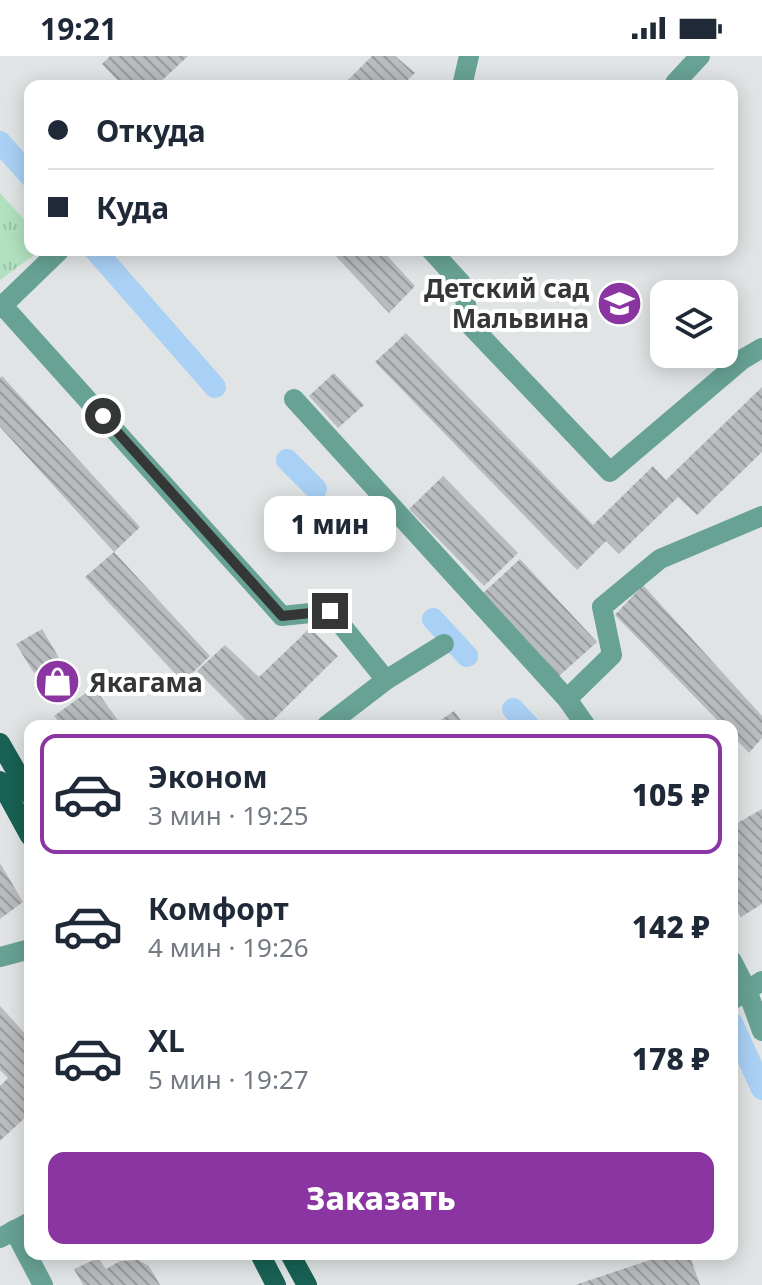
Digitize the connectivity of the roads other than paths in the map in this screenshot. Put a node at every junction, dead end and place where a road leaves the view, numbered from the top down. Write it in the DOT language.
graph roads {
  1 [pos="469,56"];
  2 [pos="700,56"];
  3 [pos="463,80"];
  4 [pos="678,80"];
  5 [pos="54,256"];
  6 [pos="436,256"];
  7 [pos="2,307"];
  8 [pos="762,348"];
  9 [pos="294,399"];
  10 [pos="762,516"];
  11 [pos="444,644"];
  12 [pos="386,680"];
  13 [pos="567,699"];
  14 [pos="334,720"];
  15 [pos="582,720"];
  16 [pos="0,743"];
  17 [pos="0,781"];
  18 [pos="24,785"];
  19 [pos="24,825"];
  20 [pos="24,951"];
  21 [pos="0,957"];
  22 [pos="747,990"];
  23 [pos="762,1031"];
  24 [pos="30,1260"];
  25 [pos="263,1260"];
  26 [pos="293,1260"];
  27 [pos="43,1285"];
  28 [pos="276,1285"];
  29 [pos="307,1285"];
  1 -- 3 [label="street"];
  2 -- 4 [label="street"];
  5 -- 7 [label="street"];
  6 -- 8 [label="street"];
  7 -- 12 [label="street"];
  9 -- 13 [label="street"];
  10 -- 13 [label="street"];
  11 -- 12 [label="street"];
  12 -- 14 [label="street"];
  13 -- 15 [label="street"];
  16 -- 18 [label="main road"];
  17 -- 19 [label="main road"];
  20 -- 21 [label="street"];
  22 -- 23 [label="street"];
  24 -- 27 [label="street"];
  25 -- 28 [label="main road"];
  26 -- 29 [label="main road"];
}
